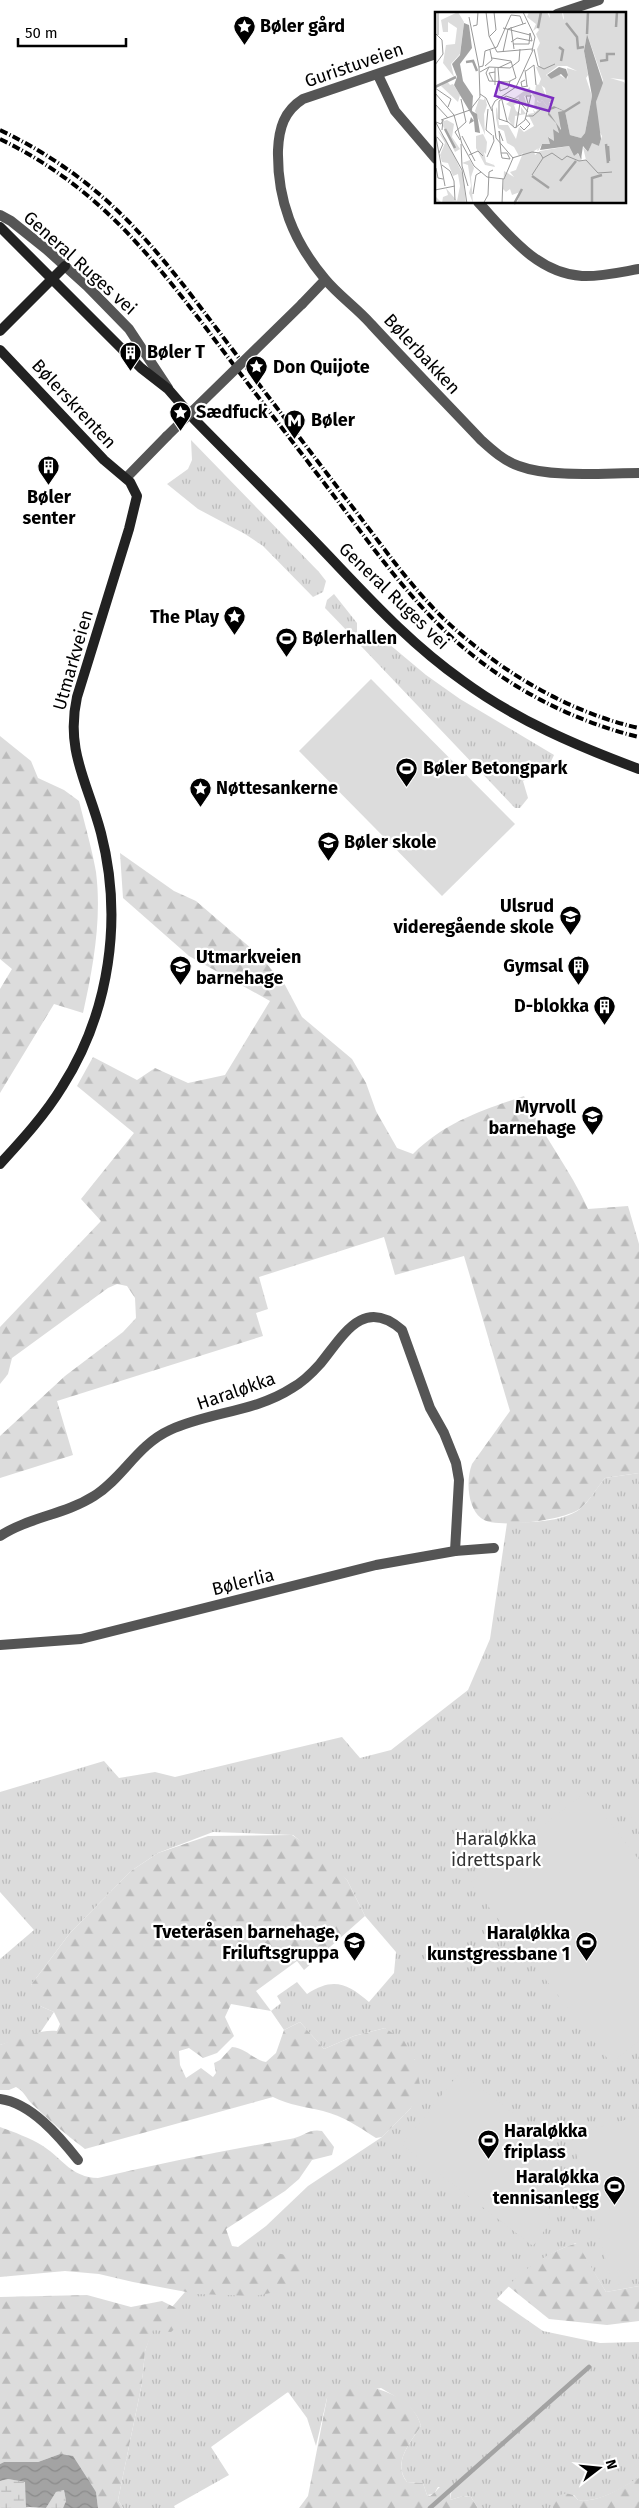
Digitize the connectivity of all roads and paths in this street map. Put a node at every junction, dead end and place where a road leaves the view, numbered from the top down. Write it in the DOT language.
graph roads {
  1 [pos="598,0"];
  2 [pos="563,12"];
  3 [pos="435,54"];
  4 [pos="378,75"];
  5 [pos="278,142"];
  6 [pos="435,158"];
  7 [pos="480,204"];
  8 [pos="0,215"];
  9 [pos="0,227"];
  10 [pos="65,266"];
  11 [pos="639,269"];
  12 [pos="52,279"];
  13 [pos="326,280"];
  14 [pos="0,331"];
  15 [pos="0,350"];
  16 [pos="168,388"];
  17 [pos="639,473"];
  18 [pos="126,478"];
  19 [pos="639,769"];
  20 [pos="0,1164"];
  21 [pos="0,1536"];
  22 [pos="494,1548"];
  23 [pos="455,1551"];
  24 [pos="0,1645"];
  25 [pos="0,2099"];
  26 [pos="78,2160"];
  1 -- 2 [label="street"];
  3 -- 4 [label="street, Guristuveien"];
  4 -- 5 [label="street, Guristuveien"];
  4 -- 6 [label="street"];
  5 -- 13 [label="street, Bølerbakken"];
  7 -- 11 [label="street"];
  8 -- 10 [label="street, General Ruges vei"];
  9 -- 12 [label="street, General Ruges vei"];
  10 -- 12 [label="street"];
  10 -- 16 [label="street, General Ruges vei"];
  12 -- 14 [label="street"];
  12 -- 16 [label="street, General Ruges vei"];
  13 -- 17 [label="street, Bølerbakken"];
  13 -- 18 [label="street, bridge"];
  15 -- 18 [label="street, Bølerskrenten"];
  16 -- 19 [label="street, General Ruges vei"];
  18 -- 20 [label="street, Utmarkveien"];
  21 -- 23 [label="street, Haraløkka"];
  22 -- 23 [label="street, Bølerlia"];
  23 -- 24 [label="street, Bølerlia"];
  25 -- 26 [label="street"];
}
